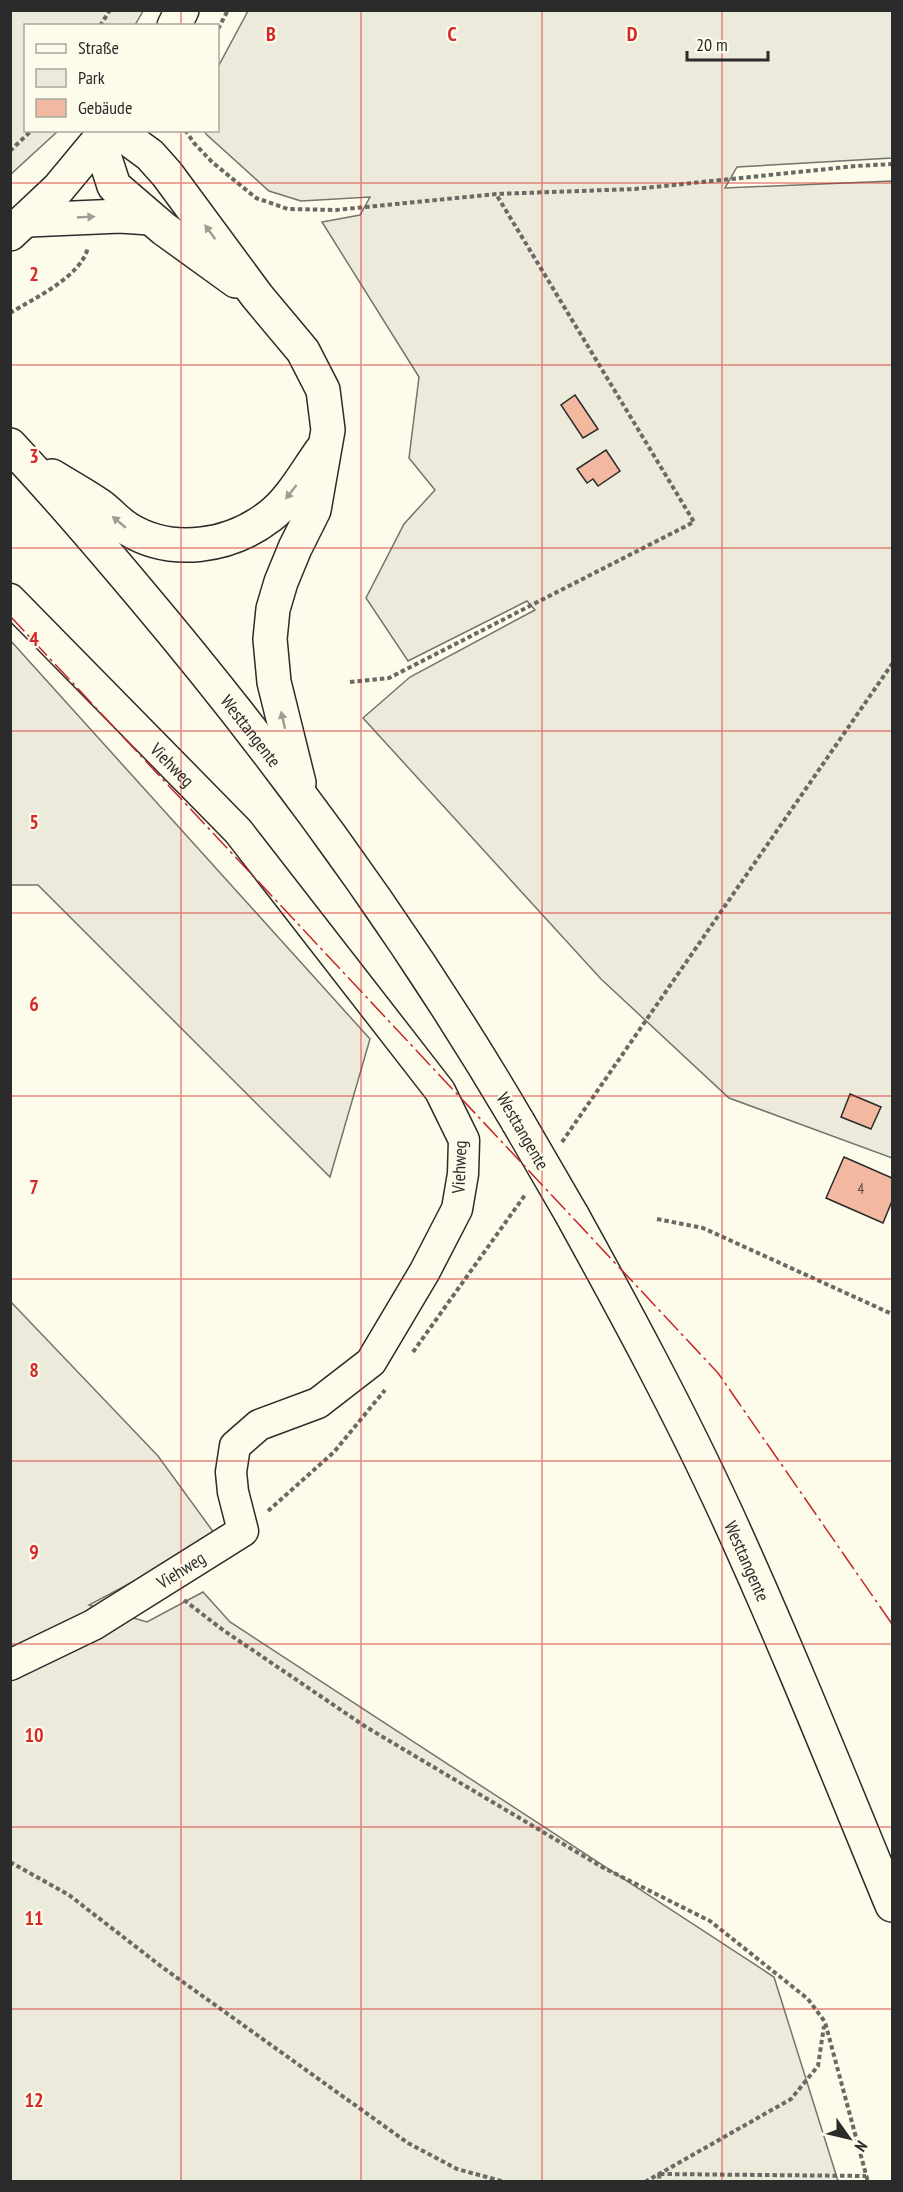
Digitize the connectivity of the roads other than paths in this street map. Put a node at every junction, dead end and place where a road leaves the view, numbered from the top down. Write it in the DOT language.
graph roads {
  1 [pos="182,10"];
  2 [pos="175,24"];
  3 [pos="106,132"];
  4 [pos="108,132"];
  5 [pos="119,132"];
  6 [pos="150,218"];
  7 [pos="19,227"];
  8 [pos="257,296"];
  9 [pos="326,445"];
  10 [pos="17,452"];
  11 [pos="10,599"];
  12 [pos="302,797"];
  13 [pos="10,1665"];
  14 [pos="892,1905"];
  1 -- 2 [label="main road"];
  3 -- 7 [label="main road"];
  4 -- 6 [label="main road"];
  8 -- 5 [label="main road, one-way"];
  7 -- 6 [label="main road, one-way"];
  6 -- 8 [label="main road"];
  8 -- 9 [label="main road"];
  9 -- 10 [label="main road, one-way"];
  12 -- 9 [label="main road, one-way"];
  10 -- 12 [label="main road, Westtangente"];
  11 -- 13 [label="street, Viehweg"];
  12 -- 14 [label="main road, Westtangente, bridge"];
}
